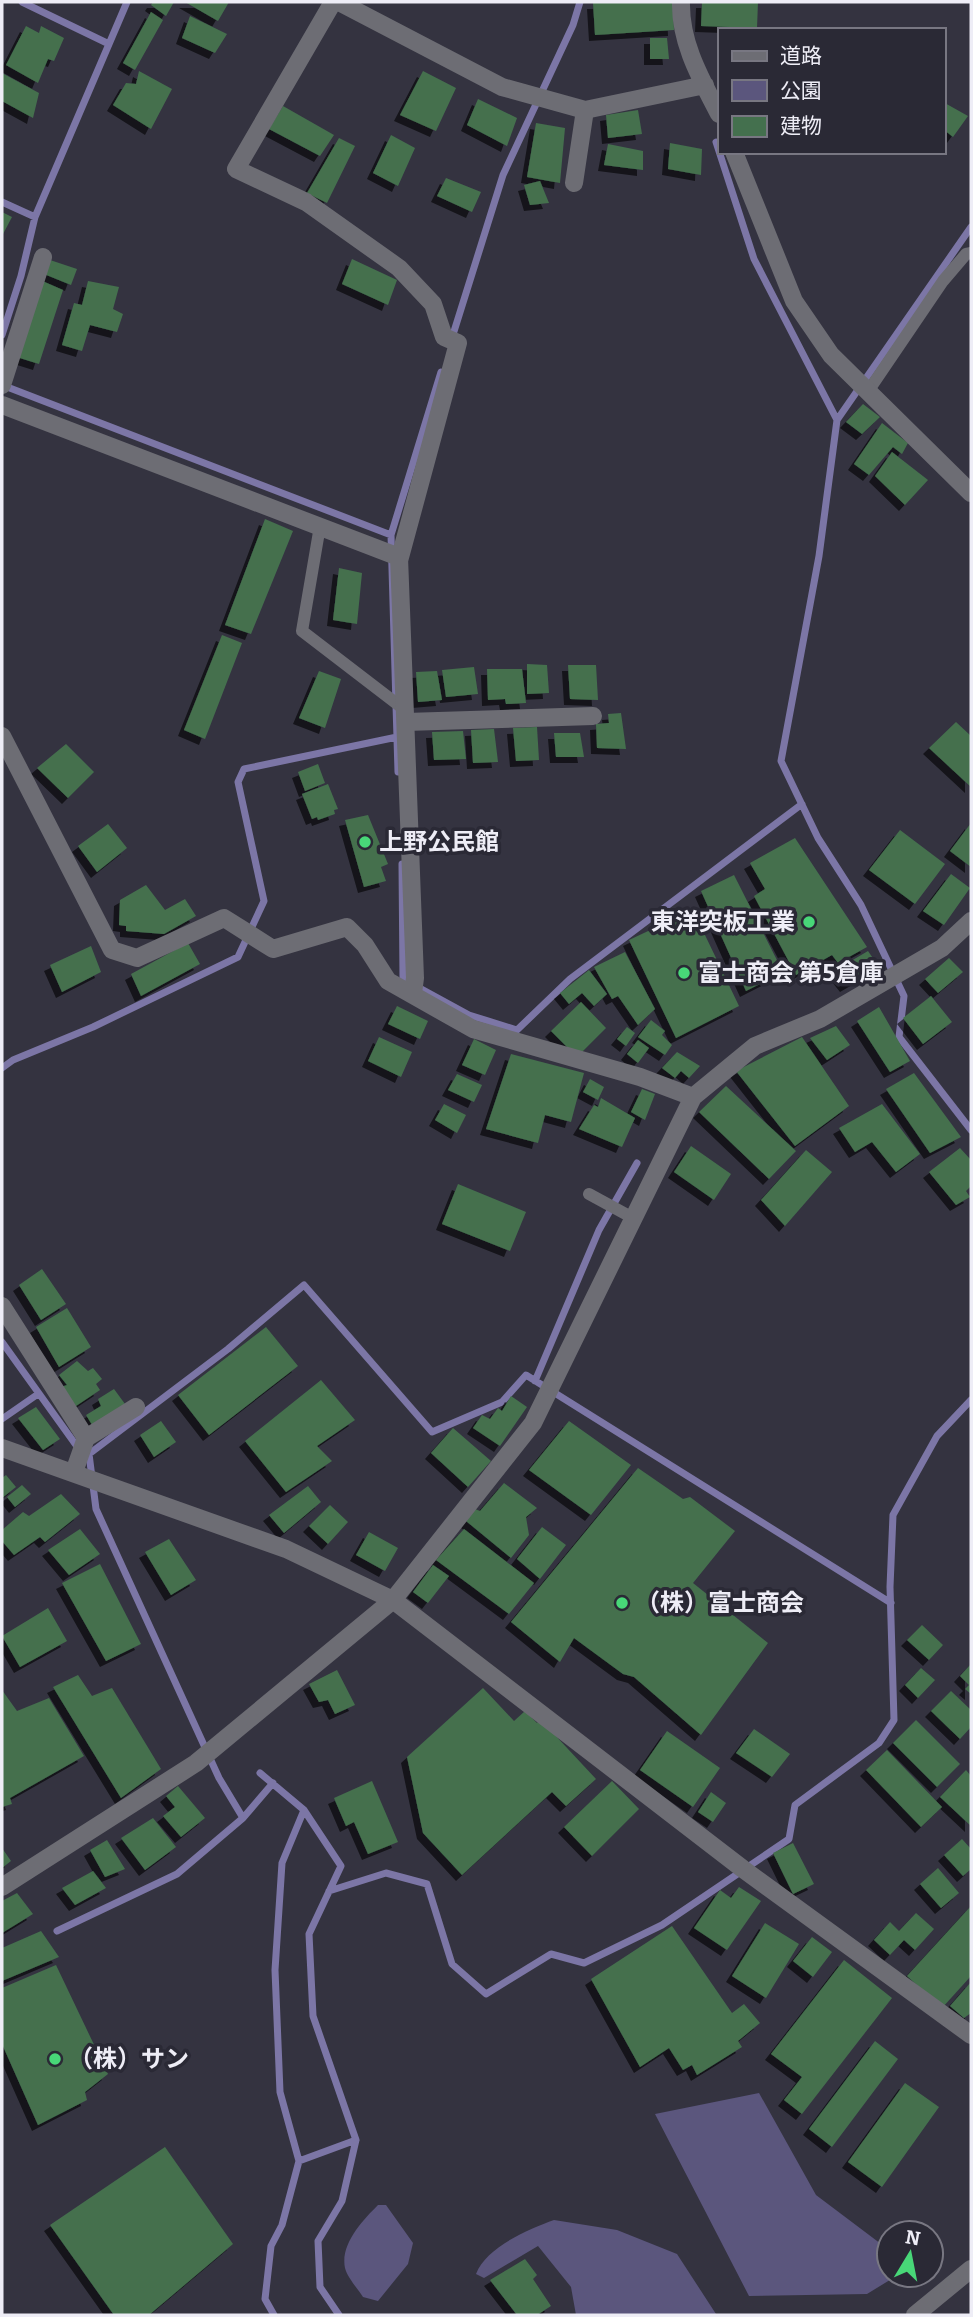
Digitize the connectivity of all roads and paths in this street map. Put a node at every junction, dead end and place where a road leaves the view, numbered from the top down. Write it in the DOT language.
graph roads {
  1 [pos="333,2"];
  2 [pos="339,2"];
  3 [pos="681,2"];
  4 [pos="705,85"];
  5 [pos="585,110"];
  6 [pos="718,112"];
  7 [pos="735,154"];
  8 [pos="574,183"];
  9 [pos="971,253"];
  10 [pos="43,257"];
  11 [pos="2,385"];
  12 [pos="869,390"];
  13 [pos="2,405"];
  14 [pos="971,493"];
  15 [pos="320,526"];
  16 [pos="394,556"];
  17 [pos="405,716"];
  18 [pos="593,716"];
  19 [pos="2,736"];
  20 [pos="971,921"];
  21 [pos="414,986"];
  22 [pos="693,1097"];
  23 [pos="589,1194"];
  24 [pos="626,1214"];
  25 [pos="2,1306"];
  26 [pos="136,1407"];
  27 [pos="2,1448"];
  28 [pos="85,1461"];
  29 [pos="393,1600"];
  30 [pos="2,1887"];
  31 [pos="971,2035"];
  32 [pos="971,2269"];
  33 [pos="915,2315"];
  1 -- 16 [label="street"];
  2 -- 5 [label="street"];
  3 -- 4 [label="street"];
  4 -- 5 [label="street"];
  4 -- 6 [label="street"];
  5 -- 8 [label="street"];
  7 -- 12 [label="street"];
  9 -- 12 [label="lane"];
  10 -- 11 [label="street"];
  12 -- 14 [label="street"];
  13 -- 15 [label="street"];
  15 -- 16 [label="street"];
  15 -- 17 [label="lane"];
  16 -- 17 [label="street"];
  17 -- 18 [label="street"];
  17 -- 21 [label="street"];
  19 -- 21 [label="street"];
  20 -- 22 [label="street"];
  21 -- 22 [label="street"];
  22 -- 24 [label="street"];
  23 -- 24 [label="lane"];
  24 -- 29 [label="street"];
  25 -- 28 [label="street"];
  26 -- 28 [label="street"];
  27 -- 28 [label="street"];
  28 -- 29 [label="street"];
  29 -- 30 [label="street"];
  29 -- 31 [label="street"];
  32 -- 33 [label="street"];
}
